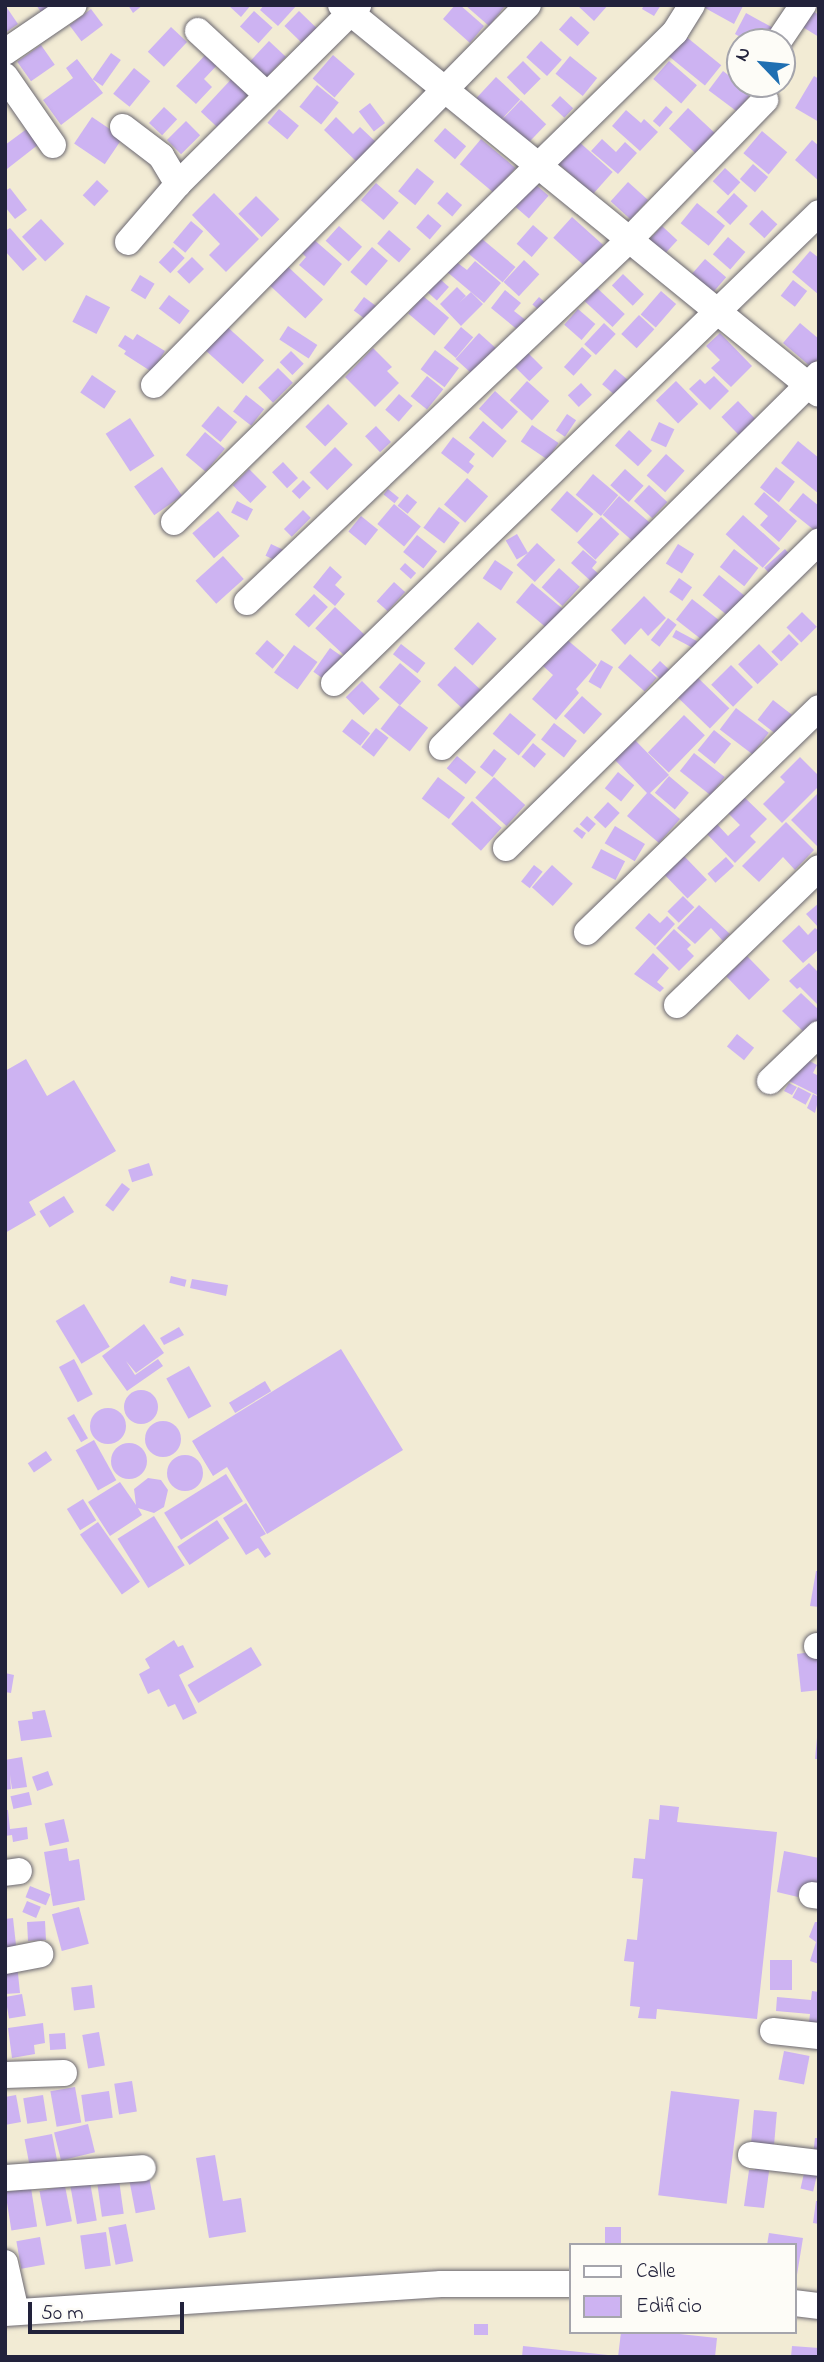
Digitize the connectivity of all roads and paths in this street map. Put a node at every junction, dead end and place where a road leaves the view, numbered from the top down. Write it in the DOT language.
graph roads {
  1 [pos="74,5"];
  2 [pos="528,5"];
  3 [pos="692,5"];
  4 [pos="803,5"];
  5 [pos="350,8"];
  6 [pos="787,28"];
  7 [pos="198,31"];
  8 [pos="5,52"];
  9 [pos="5,76"];
  10 [pos="444,89"];
  11 [pos="267,95"];
  12 [pos="765,100"];
  13 [pos="123,127"];
  14 [pos="53,145"];
  15 [pos="540,166"];
  16 [pos="178,184"];
  17 [pos="819,213"];
  18 [pos="630,239"];
  19 [pos="128,243"];
  20 [pos="716,312"];
  21 [pos="815,384"];
  22 [pos="154,385"];
  23 [pos="174,522"];
  24 [pos="819,542"];
  25 [pos="247,602"];
  26 [pos="334,683"];
  27 [pos="819,708"];
  28 [pos="442,747"];
  29 [pos="506,848"];
  30 [pos="819,868"];
  31 [pos="587,932"];
  32 [pos="677,1005"];
  33 [pos="819,1034"];
  34 [pos="771,1081"];
  35 [pos="40,1954"];
  36 [pos="5,1961"];
  37 [pos="773,2031"];
  38 [pos="819,2036"];
  39 [pos="64,2073"];
  40 [pos="5,2075"];
  41 [pos="751,2155"];
  42 [pos="819,2163"];
  43 [pos="143,2168"];
  44 [pos="5,2178"];
  45 [pos="5,2263"];
  46 [pos="568,2284"];
  47 [pos="796,2303"];
  48 [pos="819,2306"];
  49 [pos="11,2313"];
  1 -- 8 [label="street"];
  2 -- 10 [label="street"];
  3 -- 15 [label="street"];
  4 -- 6 [label="street"];
  5 -- 10 [label="street"];
  5 -- 11 [label="street"];
  7 -- 11 [label="street"];
  9 -- 14 [label="street"];
  10 -- 15 [label="street"];
  10 -- 22 [label="street"];
  11 -- 16 [label="street"];
  12 -- 18 [label="street"];
  13 -- 16 [label="street"];
  15 -- 18 [label="street"];
  15 -- 23 [label="street"];
  16 -- 19 [label="street"];
  17 -- 20 [label="street"];
  18 -- 20 [label="street"];
  18 -- 25 [label="street"];
  20 -- 21 [label="street"];
  20 -- 26 [label="street"];
  21 -- 28 [label="street"];
  24 -- 29 [label="street"];
  27 -- 31 [label="street"];
  30 -- 32 [label="street"];
  33 -- 34 [label="street"];
  35 -- 36 [label="street"];
  37 -- 38 [label="street"];
  39 -- 40 [label="street"];
  41 -- 42 [label="street"];
  43 -- 44 [label="street"];
  45 -- 49 [label="street"];
  46 -- 49 [label="street"];
  47 -- 48 [label="street"];
}
